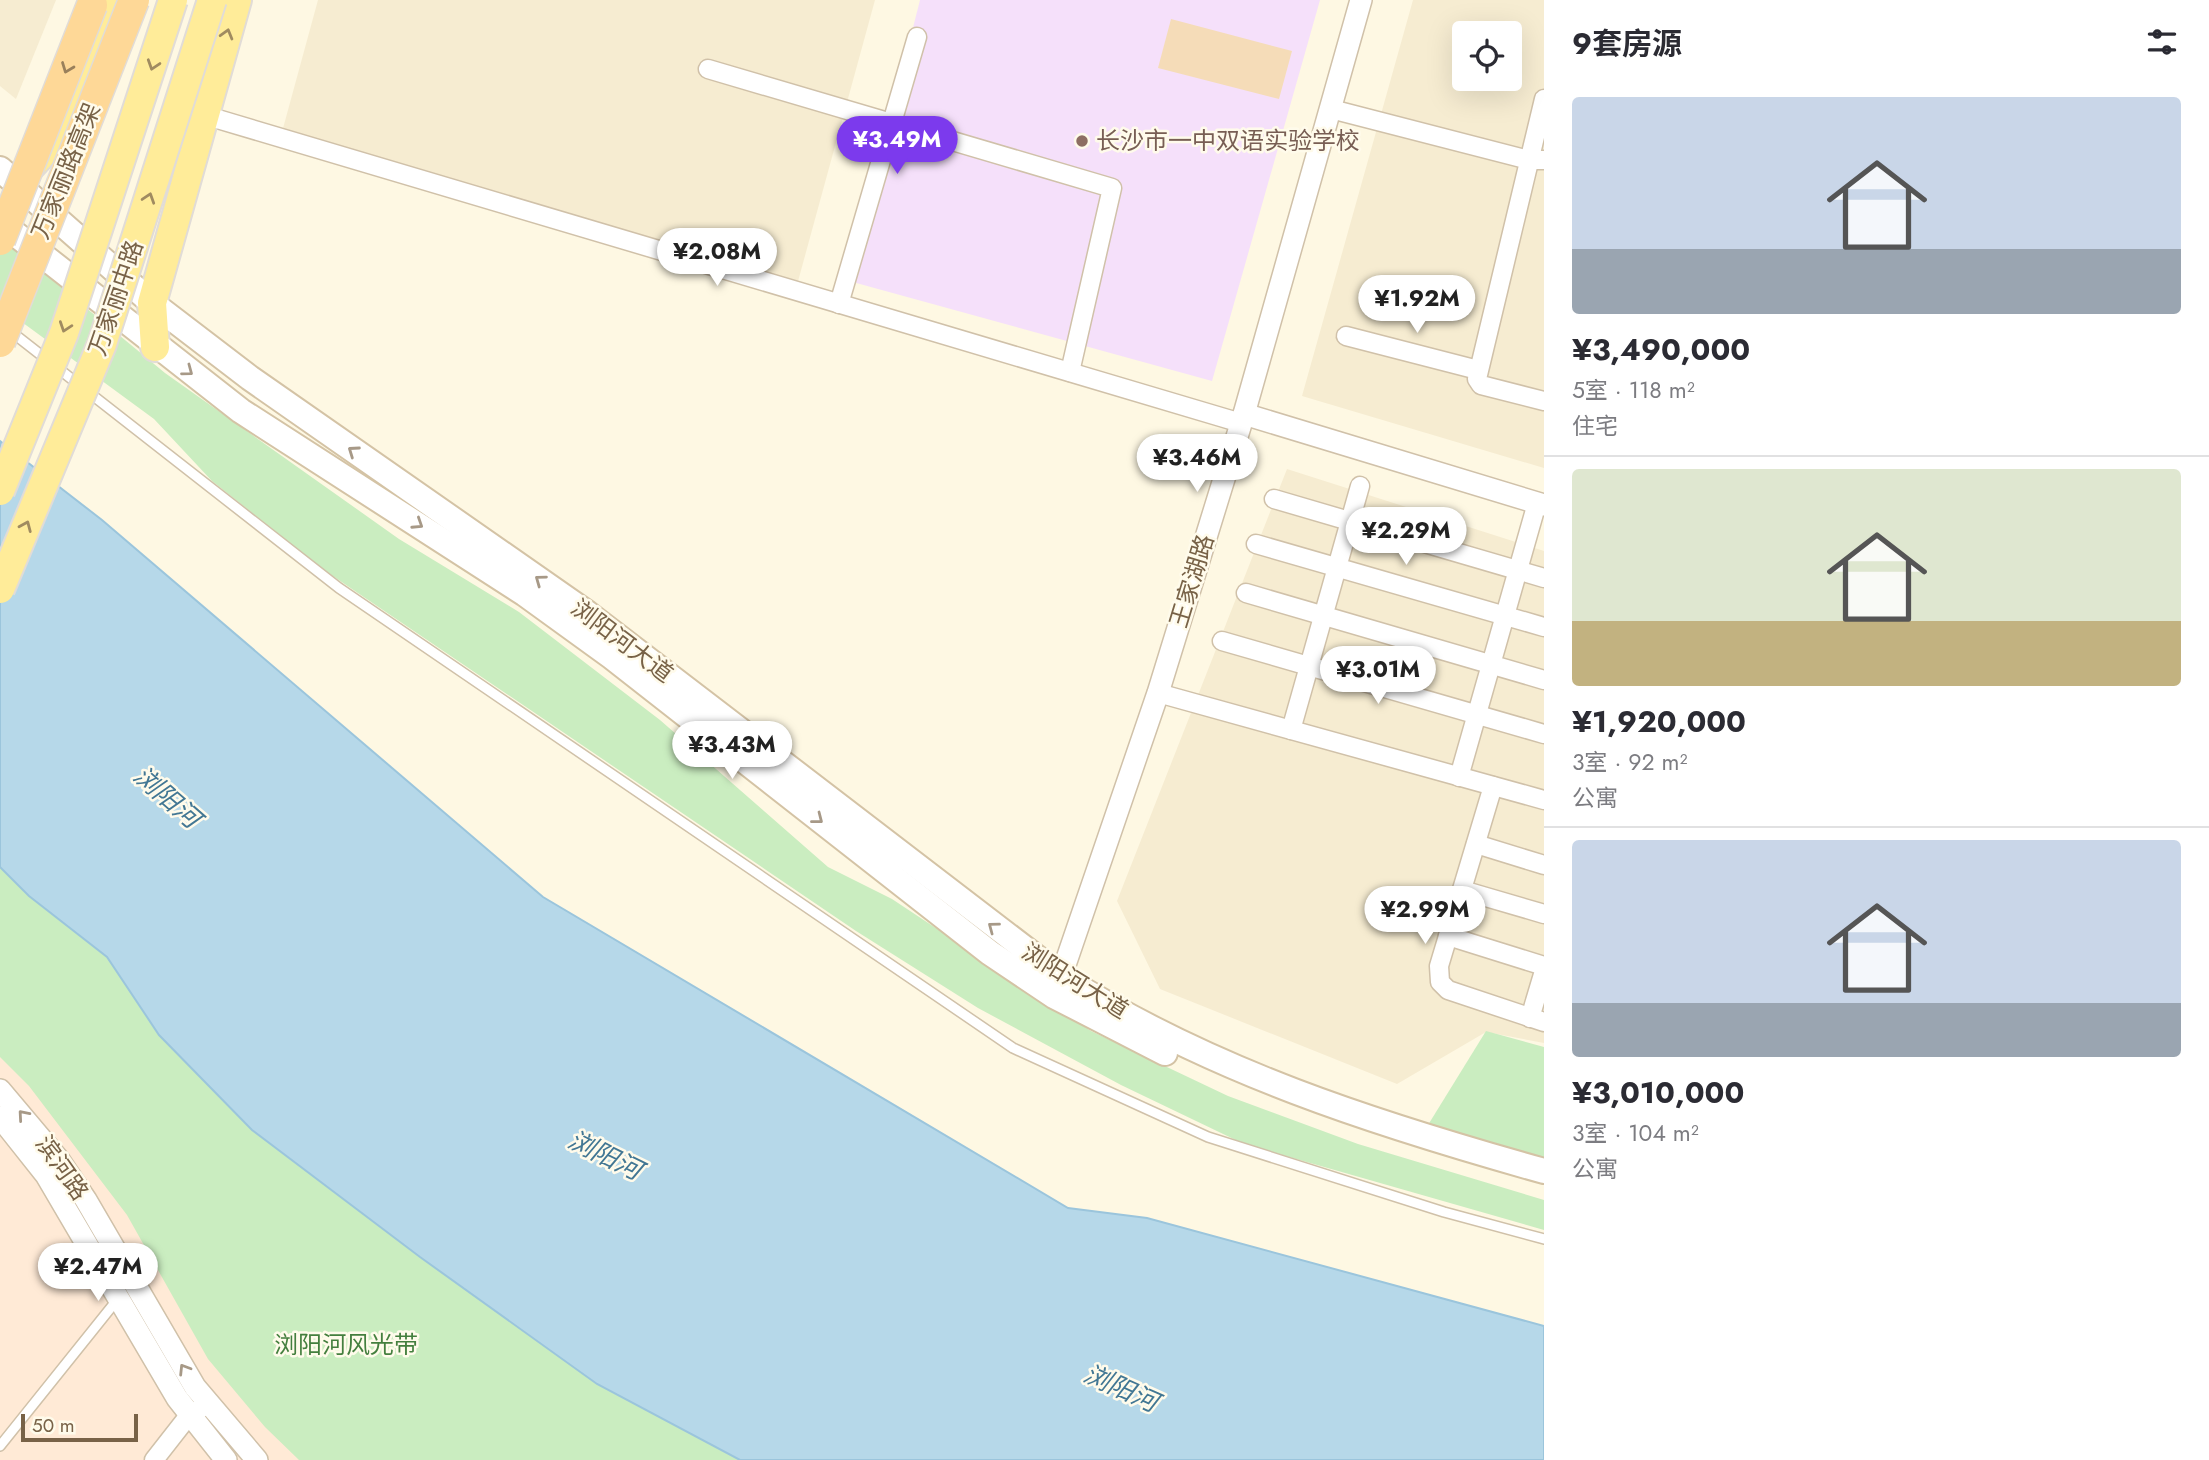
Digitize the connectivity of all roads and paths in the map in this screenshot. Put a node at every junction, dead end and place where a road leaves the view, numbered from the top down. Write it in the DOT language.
graph roads {
  1 [pos="134,0"];
  2 [pos="173,0"];
  3 [pos="212,0"];
  4 [pos="237,0"];
  5 [pos="1361,0"];
  6 [pos="103,2"];
  7 [pos="917,37"];
  8 [pos="708,69"];
  9 [pos="1544,99"];
  10 [pos="1331,109"];
  11 [pos="204,115"];
  12 [pos="892,123"];
  13 [pos="1537,160"];
  14 [pos="5,185"];
  15 [pos="0,222"];
  16 [pos="0,240"];
  17 [pos="152,303"];
  18 [pos="839,304"];
  19 [pos="0,323"];
  20 [pos="1346,337"];
  21 [pos="0,342"];
  22 [pos="155,346"];
  23 [pos="1478,370"];
  24 [pos="1070,372"];
  25 [pos="1544,401"];
  26 [pos="1243,418"];
  27 [pos="1360,485"];
  28 [pos="0,491"];
  29 [pos="1274,499"];
  30 [pos="1540,504"];
  31 [pos="1350,521"];
  32 [pos="1256,544"];
  33 [pos="1336,567"];
  34 [pos="1518,570"];
  35 [pos="1544,578"];
  36 [pos="0,589"];
  37 [pos="1246,593"];
  38 [pos="1505,615"];
  39 [pos="1322,616"];
  40 [pos="1544,627"];
  41 [pos="1222,641"];
  42 [pos="1491,663"];
  43 [pos="1309,666"];
  44 [pos="1544,680"];
  45 [pos="1158,693"];
  46 [pos="1477,714"];
  47 [pos="1291,730"];
  48 [pos="1544,734"];
  49 [pos="1459,777"];
  50 [pos="1493,786"];
  51 [pos="1544,800"];
  52 [pos="1476,844"];
  53 [pos="1544,864"];
  54 [pos="1462,890"];
  55 [pos="1544,914"];
  56 [pos="1448,936"];
  57 [pos="1544,966"];
  58 [pos="1544,971"];
  59 [pos="1058,986"];
  60 [pos="1537,1020"];
  61 [pos="0,1090"];
  62 [pos="0,1117"];
  63 [pos="1544,1171"];
  64 [pos="1544,1188"];
  65 [pos="1544,1239"];
  66 [pos="119,1298"];
  67 [pos="209,1404"];
  68 [pos="190,1414"];
  69 [pos="0,1446"];
  70 [pos="154,1460"];
  71 [pos="226,1460"];
  72 [pos="257,1460"];
  1 -- 21 [label="highway, 万家丽路高架, bridge"];
  2 -- 28 [label="main road, 万家丽中路, one-way, bridge"];
  36 -- 3 [label="main road, 万家丽中路, one-way, bridge"];
  11 -- 4 [label="main road, one-way"];
  5 -- 10 [label="street, 王家湖路"];
  6 -- 14 [label="main road"];
  6 -- 16 [label="highway, 万家丽路高架, one-way, bridge"];
  7 -- 12 [label="street"];
  8 -- 12 [label="street"];
  9 -- 13 [label="street"];
  10 -- 13 [label="street"];
  10 -- 26 [label="street, 王家湖路"];
  11 -- 17 [label="main road"];
  11 -- 18 [label="street"];
  12 -- 18 [label="street"];
  12 -- 24 [label="street"];
  13 -- 23 [label="street"];
  14 -- 17 [label="main road, 浏阳河大道"];
  15 -- 22 [label="main road, 浏阳河大道"];
  17 -- 22 [label="main road"];
  59 -- 17 [label="main road, 浏阳河大道, one-way"];
  18 -- 24 [label="street"];
  19 -- 65 [label="lane"];
  20 -- 23 [label="street"];
  22 -- 59 [label="main road, 浏阳河大道, one-way"];
  23 -- 25 [label="street"];
  24 -- 26 [label="street"];
  26 -- 30 [label="street"];
  26 -- 45 [label="street, 王家湖路"];
  27 -- 31 [label="street"];
  29 -- 31 [label="street"];
  30 -- 34 [label="street"];
  31 -- 33 [label="street"];
  31 -- 34 [label="street"];
  32 -- 33 [label="street"];
  33 -- 38 [label="street"];
  33 -- 39 [label="street"];
  34 -- 35 [label="street"];
  34 -- 38 [label="street"];
  37 -- 39 [label="street"];
  38 -- 40 [label="street"];
  38 -- 42 [label="street"];
  39 -- 42 [label="street"];
  39 -- 43 [label="street"];
  41 -- 43 [label="street"];
  42 -- 44 [label="street"];
  42 -- 46 [label="street"];
  43 -- 46 [label="street"];
  43 -- 47 [label="street"];
  45 -- 47 [label="street"];
  45 -- 59 [label="street, 王家湖路"];
  46 -- 48 [label="street"];
  46 -- 49 [label="street"];
  47 -- 49 [label="street"];
  49 -- 50 [label="street"];
  50 -- 51 [label="street"];
  50 -- 52 [label="street"];
  52 -- 53 [label="street"];
  52 -- 54 [label="street"];
  54 -- 55 [label="street"];
  54 -- 56 [label="street"];
  56 -- 57 [label="street"];
  56 -- 60 [label="street"];
  58 -- 60 [label="street"];
  59 -- 63 [label="main road, 浏阳河大道"];
  59 -- 64 [label="main road, 浏阳河大道"];
  67 -- 61 [label="street, 滨河路, one-way"];
  62 -- 66 [label="street, 滨河路"];
  66 -- 68 [label="street, 滨河路"];
  66 -- 69 [label="lane"];
  67 -- 68 [label="street"];
  67 -- 72 [label="street, 滨河路"];
  68 -- 70 [label="street"];
  68 -- 71 [label="street, 滨河路"];
}
